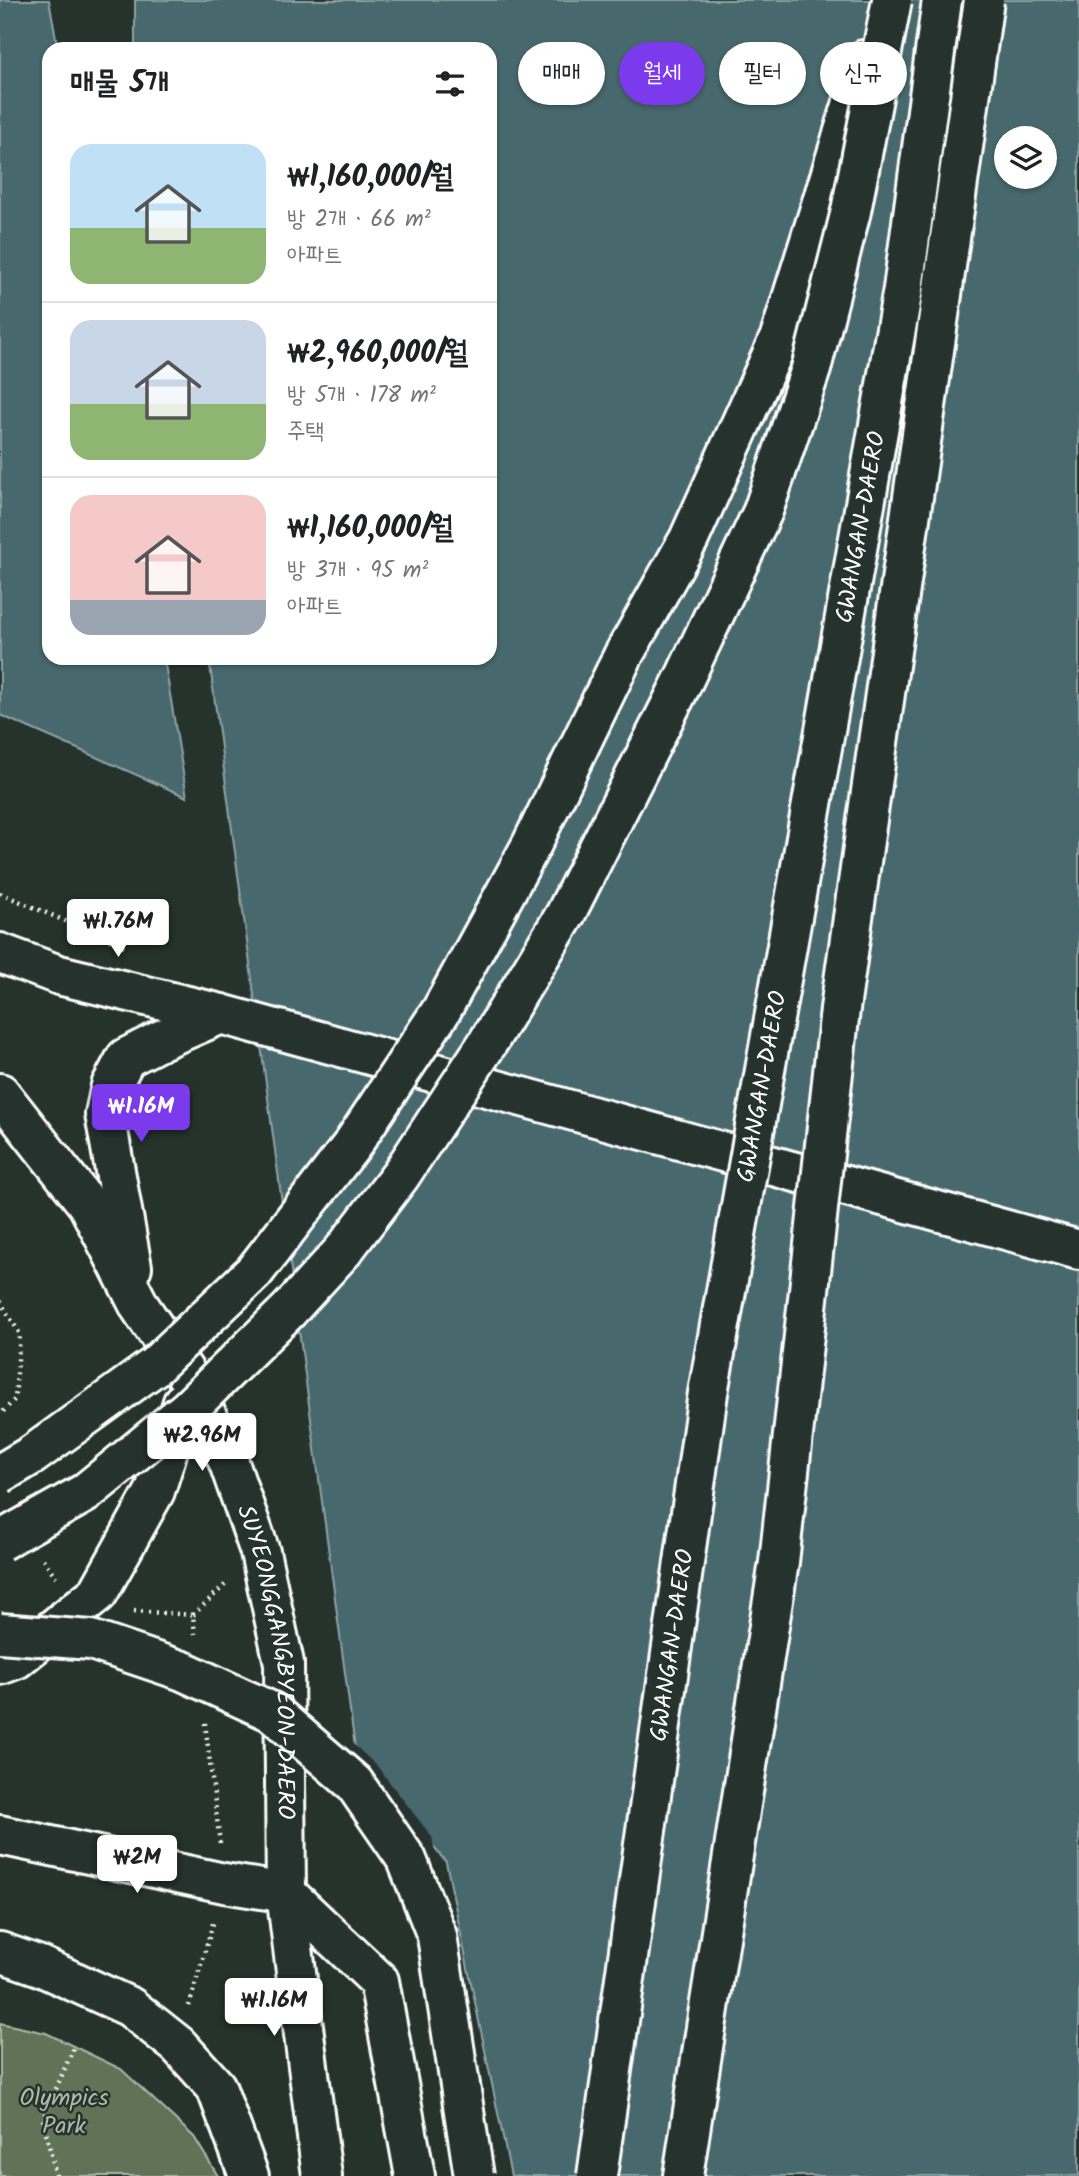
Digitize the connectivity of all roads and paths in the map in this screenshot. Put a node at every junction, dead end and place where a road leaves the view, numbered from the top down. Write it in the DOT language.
graph roads {
  1 [pos="879,0"];
  2 [pos="892,0"];
  3 [pos="942,0"];
  4 [pos="984,0"];
  5 [pos="0,893"];
  6 [pos="132,950"];
  7 [pos="0,953"];
  8 [pos="221,1014"];
  9 [pos="0,1093"];
  10 [pos="1079,1250"];
  11 [pos="0,1301"];
  12 [pos="140,1307"];
  13 [pos="190,1380"];
  14 [pos="0,1415"];
  15 [pos="0,1474"];
  16 [pos="0,1541"];
  17 [pos="39,1555"];
  18 [pos="63,1586"];
  19 [pos="129,1610"];
  20 [pos="0,1633"];
  21 [pos="196,1641"];
  22 [pos="0,1665"];
  23 [pos="205,1722"];
  24 [pos="0,1835"];
  25 [pos="225,1883"];
  26 [pos="286,1893"];
  27 [pos="0,1952"];
  28 [pos="178,2045"];
  29 [pos="74,2047"];
  30 [pos="56,2176"];
  31 [pos="249,2176"];
  32 [pos="322,2176"];
  33 [pos="415,2176"];
  34 [pos="474,2176"];
  35 [pos="597,2176"];
  36 [pos="683,2176"];
  1 -- 15 [label="main road, bridge"];
  2 -- 16 [label="main road, bridge"];
  3 -- 35 [label="main road, GWANGAN-DAERO, bridge"];
  4 -- 36 [label="main road, GWANGAN-DAERO, bridge"];
  5 -- 6 [label="path"];
  7 -- 8 [label="main road"];
  8 -- 10 [label="main road, bridge"];
  8 -- 12 [label="main road"];
  9 -- 12 [label="main road, SUYEONGGANGBYEON-DAERO"];
  11 -- 14 [label="path"];
  12 -- 13 [label="main road, SUYEONGGANGBYEON-DAERO"];
  13 -- 22 [label="main road"];
  13 -- 26 [label="main road, SUYEONGGANGBYEON-DAERO"];
  17 -- 18 [label="path"];
  19 -- 21 [label="path"];
  20 -- 34 [label="main road, bridge"];
  23 -- 25 [label="path"];
  24 -- 25 [label="main road"];
  25 -- 26 [label="main road"];
  25 -- 28 [label="path"];
  26 -- 32 [label="main road, SUYEONGGANGBYEON-DAERO"];
  26 -- 33 [label="main road"];
  27 -- 28 [label="main road"];
  28 -- 31 [label="main road"];
  29 -- 30 [label="path"];
}
